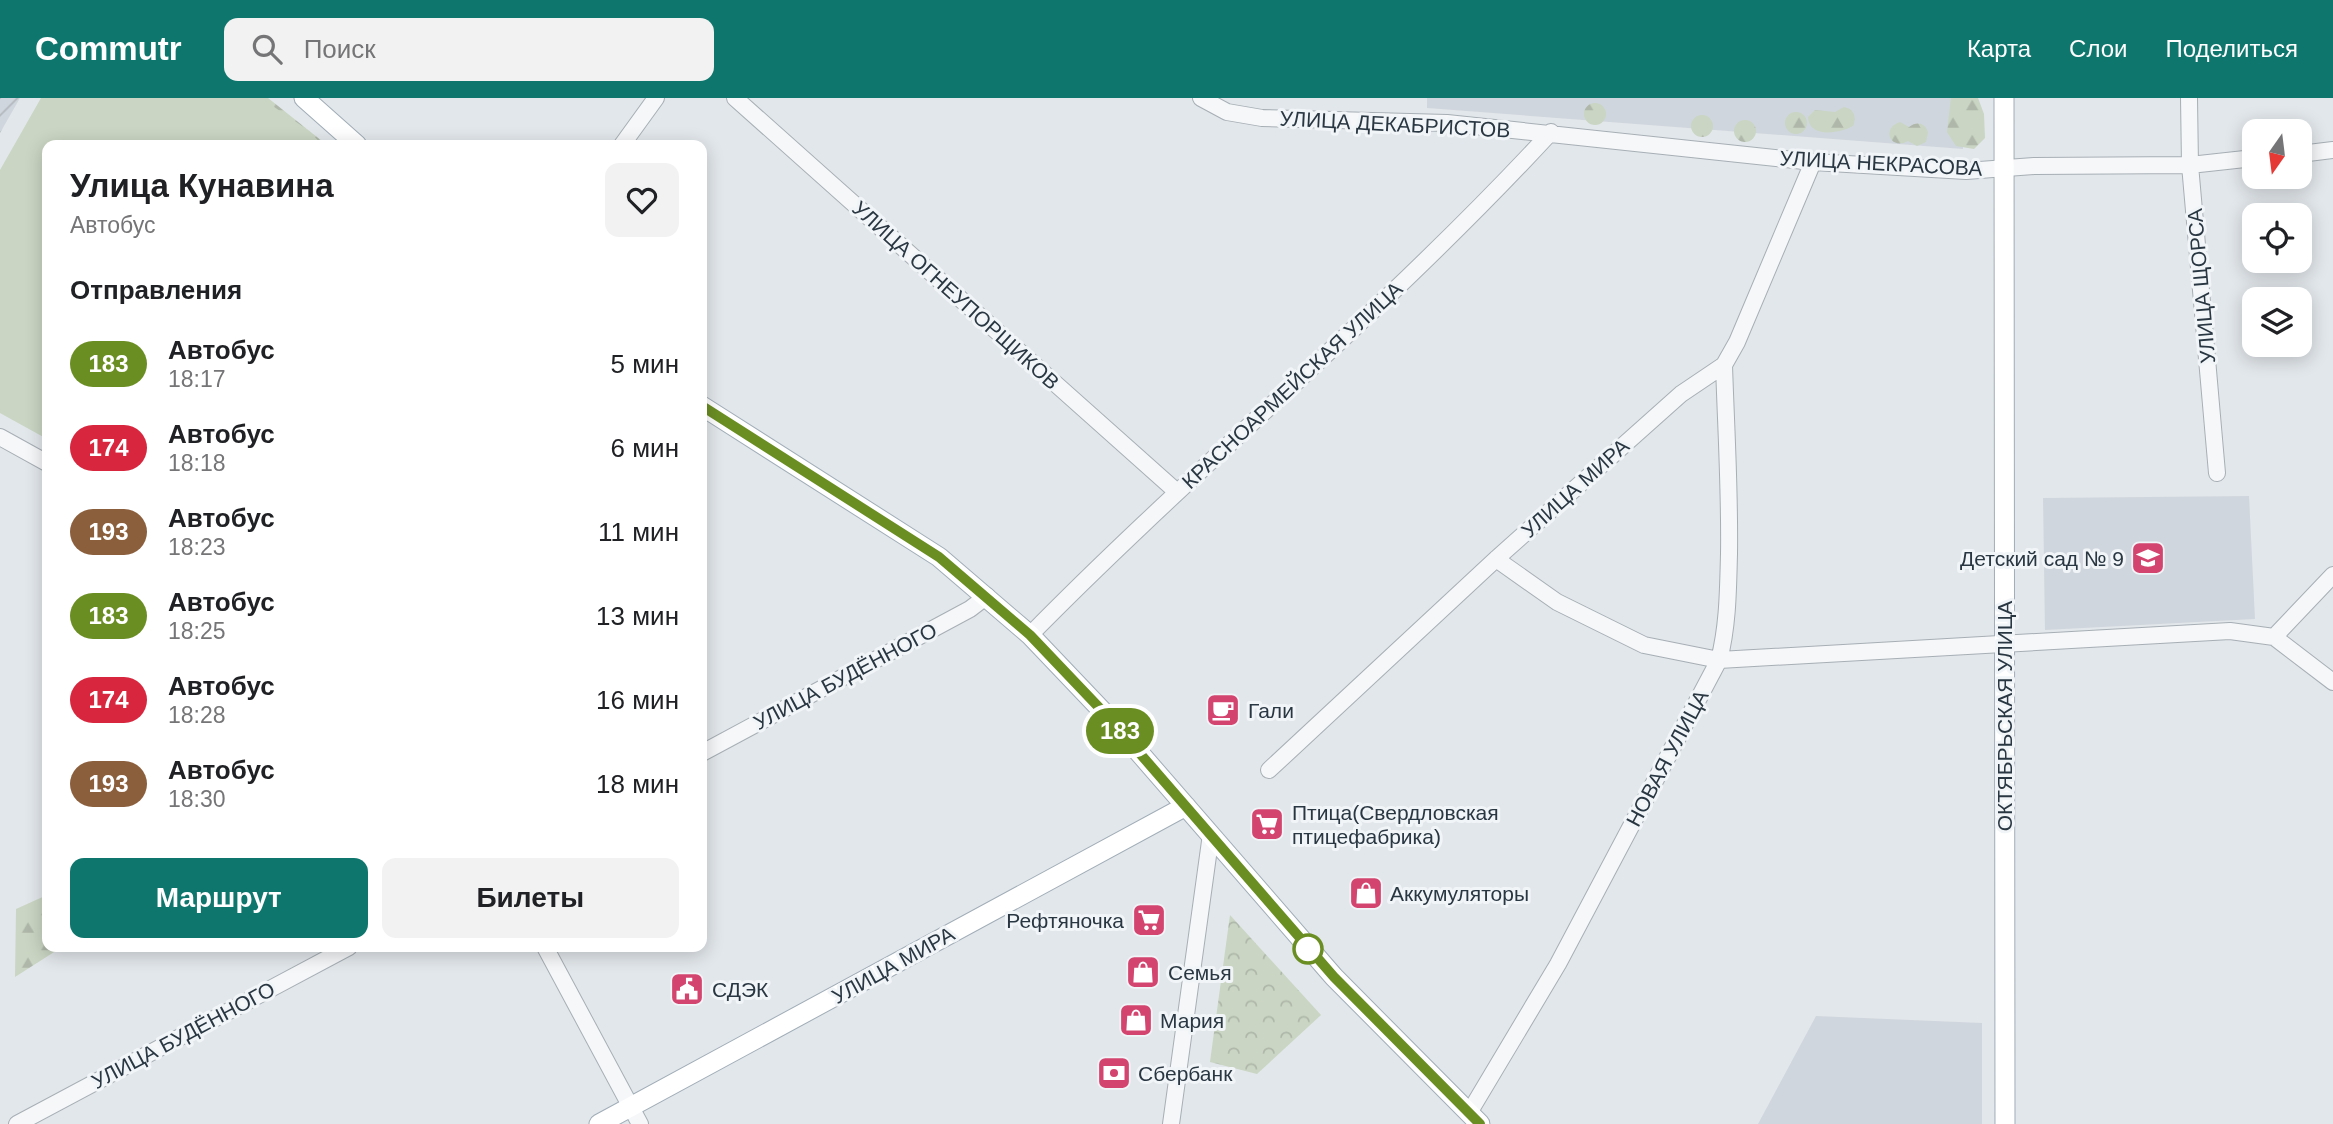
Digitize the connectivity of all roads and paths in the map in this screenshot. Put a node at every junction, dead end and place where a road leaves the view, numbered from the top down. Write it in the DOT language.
graph roads {
  1 [pos="656,98"];
  2 [pos="735,98"];
  3 [pos="1201,98"];
  4 [pos="2004,98"];
  5 [pos="2189,98"];
  6 [pos="314,101"];
  7 [pos="1550,132"];
  8 [pos="352,140"];
  9 [pos="626,140"];
  10 [pos="2333,150"];
  11 [pos="2312,153"];
  12 [pos="2242,159"];
  13 [pos="1813,162"];
  14 [pos="2190,165"];
  15 [pos="2005,167"];
  16 [pos="1724,365"];
  17 [pos="707,409"];
  18 [pos="0,437"];
  19 [pos="42,460"];
  20 [pos="2217,473"];
  21 [pos="1177,492"];
  22 [pos="1496,559"];
  23 [pos="2333,575"];
  24 [pos="987,596"];
  25 [pos="1030,635"];
  26 [pos="2274,637"];
  27 [pos="2004,643"];
  28 [pos="1718,660"];
  29 [pos="2333,682"];
  30 [pos="707,750"];
  31 [pos="1269,770"];
  32 [pos="1186,806"];
  33 [pos="1211,834"];
  34 [pos="340,952"];
  35 [pos="548,952"];
  36 [pos="635,1116"];
  37 [pos="1475,1119"];
  38 [pos="17,1124"];
  39 [pos="599,1124"];
  40 [pos="1171,1124"];
  41 [pos="2005,1124"];
  1 -- 9 [label="street"];
  2 -- 21 [label="street, УЛИЦА ОГНЕУПОРЩИКОВ"];
  3 -- 7 [label="street, УЛИЦА ДЕКАБРИСТОВ"];
  4 -- 15 [label="main road, ОКТЯБРЬСКАЯ УЛИЦА"];
  5 -- 14 [label="street, УЛИЦА ЩОРСА"];
  6 -- 8 [label="main road"];
  7 -- 13 [label="street, УЛИЦА НЕКРАСОВА"];
  7 -- 21 [label="street, КРАСНОАРМЕЙСКАЯ УЛИЦА"];
  10 -- 11 [label="street"];
  12 -- 14 [label="street, УЛИЦА НЕКРАСОВА"];
  13 -- 15 [label="street, УЛИЦА НЕКРАСОВА"];
  13 -- 16 [label="street, УЛИЦА МИРА"];
  14 -- 15 [label="street, УЛИЦА НЕКРАСОВА"];
  14 -- 20 [label="street, УЛИЦА ЩОРСА"];
  15 -- 27 [label="main road, ОКТЯБРЬСКАЯ УЛИЦА"];
  16 -- 22 [label="street, УЛИЦА МИРА"];
  16 -- 28 [label="street, НОВАЯ УЛИЦА"];
  17 -- 24 [label="main road"];
  18 -- 19 [label="street"];
  21 -- 25 [label="street, КРАСНОАРМЕЙСКАЯ УЛИЦА"];
  22 -- 28 [label="street"];
  22 -- 31 [label="street, УЛИЦА МИРА"];
  23 -- 26 [label="street"];
  24 -- 25 [label="main road"];
  24 -- 30 [label="street, УЛИЦА БУДЁННОГО"];
  25 -- 32 [label="main road"];
  26 -- 27 [label="street"];
  26 -- 29 [label="street"];
  27 -- 28 [label="street"];
  27 -- 41 [label="main road, ОКТЯБРЬСКАЯ УЛИЦА"];
  28 -- 37 [label="street, НОВАЯ УЛИЦА"];
  32 -- 33 [label="main road"];
  32 -- 36 [label="main road, УЛИЦА МИРА"];
  33 -- 37 [label="main road"];
  33 -- 40 [label="street"];
  34 -- 38 [label="street, УЛИЦА БУДЁННОГО"];
  35 -- 36 [label="street"];
  36 -- 39 [label="main road, УЛИЦА МИРА"];
}
